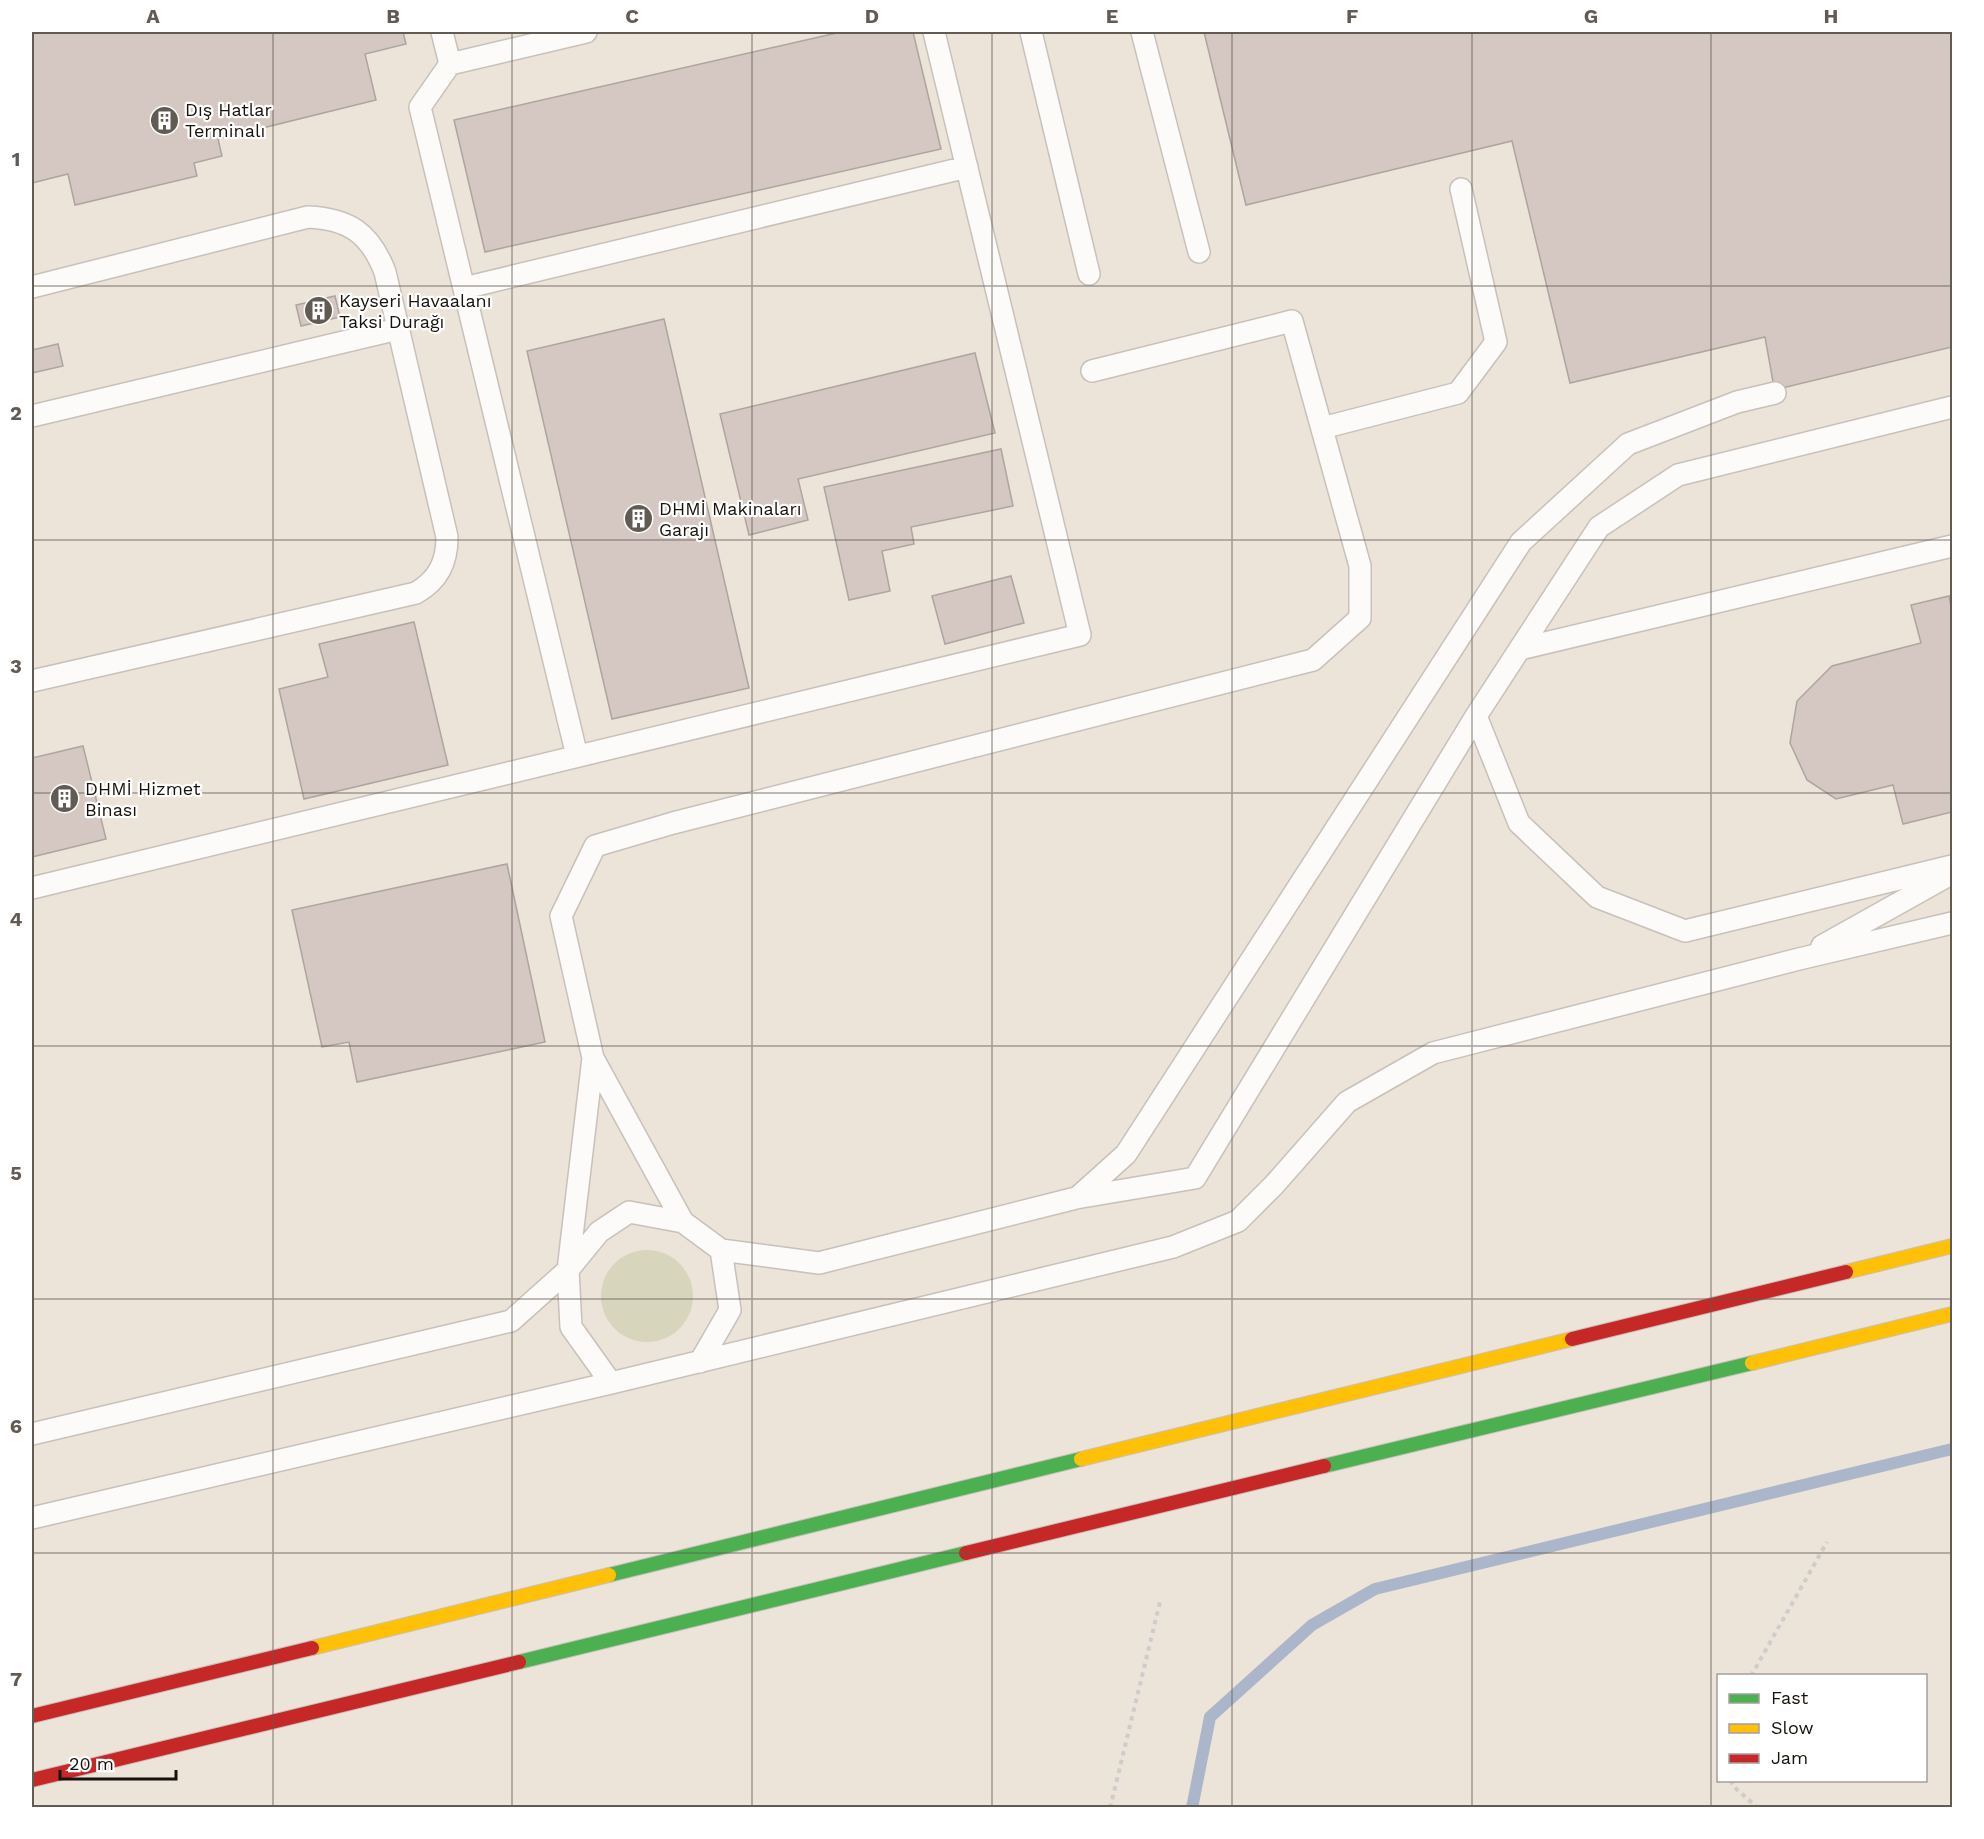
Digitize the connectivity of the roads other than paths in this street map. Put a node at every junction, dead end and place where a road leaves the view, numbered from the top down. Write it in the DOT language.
graph roads {
  1 [pos="442,32"];
  2 [pos="586,32"];
  3 [pos="934,32"];
  4 [pos="1031,32"];
  5 [pos="1142,32"];
  6 [pos="450,64"];
  7 [pos="967,167"];
  8 [pos="1461,189"];
  9 [pos="1199,252"];
  10 [pos="1089,274"];
  11 [pos="32,287"];
  12 [pos="464,288"];
  13 [pos="398,329"];
  14 [pos="1092,372"];
  15 [pos="1776,393"];
  16 [pos="1953,407"];
  17 [pos="32,416"];
  18 [pos="1322,428"];
  19 [pos="1953,546"];
  20 [pos="1520,649"];
  21 [pos="32,681"];
  22 [pos="1476,716"];
  23 [pos="577,756"];
  24 [pos="1953,866"];
  25 [pos="1953,873"];
  26 [pos="32,888"];
  27 [pos="1953,923"];
  28 [pos="1799,959"];
  29 [pos="593,1058"];
  30 [pos="1076,1198"];
  31 [pos="683,1222"];
  32 [pos="1953,1246"];
  33 [pos="721,1250"];
  34 [pos="568,1270"];
  35 [pos="1953,1314"];
  36 [pos="700,1362"];
  37 [pos="611,1383"];
  38 [pos="32,1434"];
  39 [pos="32,1518"];
  40 [pos="32,1716"];
  41 [pos="32,1780"];
  1 -- 6 [label="lane"];
  2 -- 6 [label="lane"];
  3 -- 7 [label="lane"];
  4 -- 10 [label="lane"];
  5 -- 9 [label="lane"];
  6 -- 12 [label="lane"];
  7 -- 12 [label="lane"];
  7 -- 23 [label="lane"];
  8 -- 18 [label="lane"];
  11 -- 13 [label="lane"];
  12 -- 23 [label="lane"];
  13 -- 17 [label="lane"];
  13 -- 21 [label="lane"];
  14 -- 18 [label="lane"];
  15 -- 30 [label="lane"];
  16 -- 20 [label="lane"];
  18 -- 29 [label="lane"];
  19 -- 20 [label="lane"];
  20 -- 22 [label="lane"];
  22 -- 24 [label="lane"];
  22 -- 30 [label="lane"];
  23 -- 26 [label="lane"];
  25 -- 28 [label="lane"];
  27 -- 28 [label="lane"];
  28 -- 36 [label="lane"];
  29 -- 31 [label="lane"];
  29 -- 34 [label="lane"];
  30 -- 33 [label="lane"];
  31 -- 33 [label="lane"];
  31 -- 34 [label="lane"];
  32 -- 40 [label="main road"];
  33 -- 36 [label="lane"];
  34 -- 37 [label="lane"];
  34 -- 38 [label="lane"];
  35 -- 41 [label="main road"];
  36 -- 37 [label="lane"];
  37 -- 39 [label="lane"];
}
